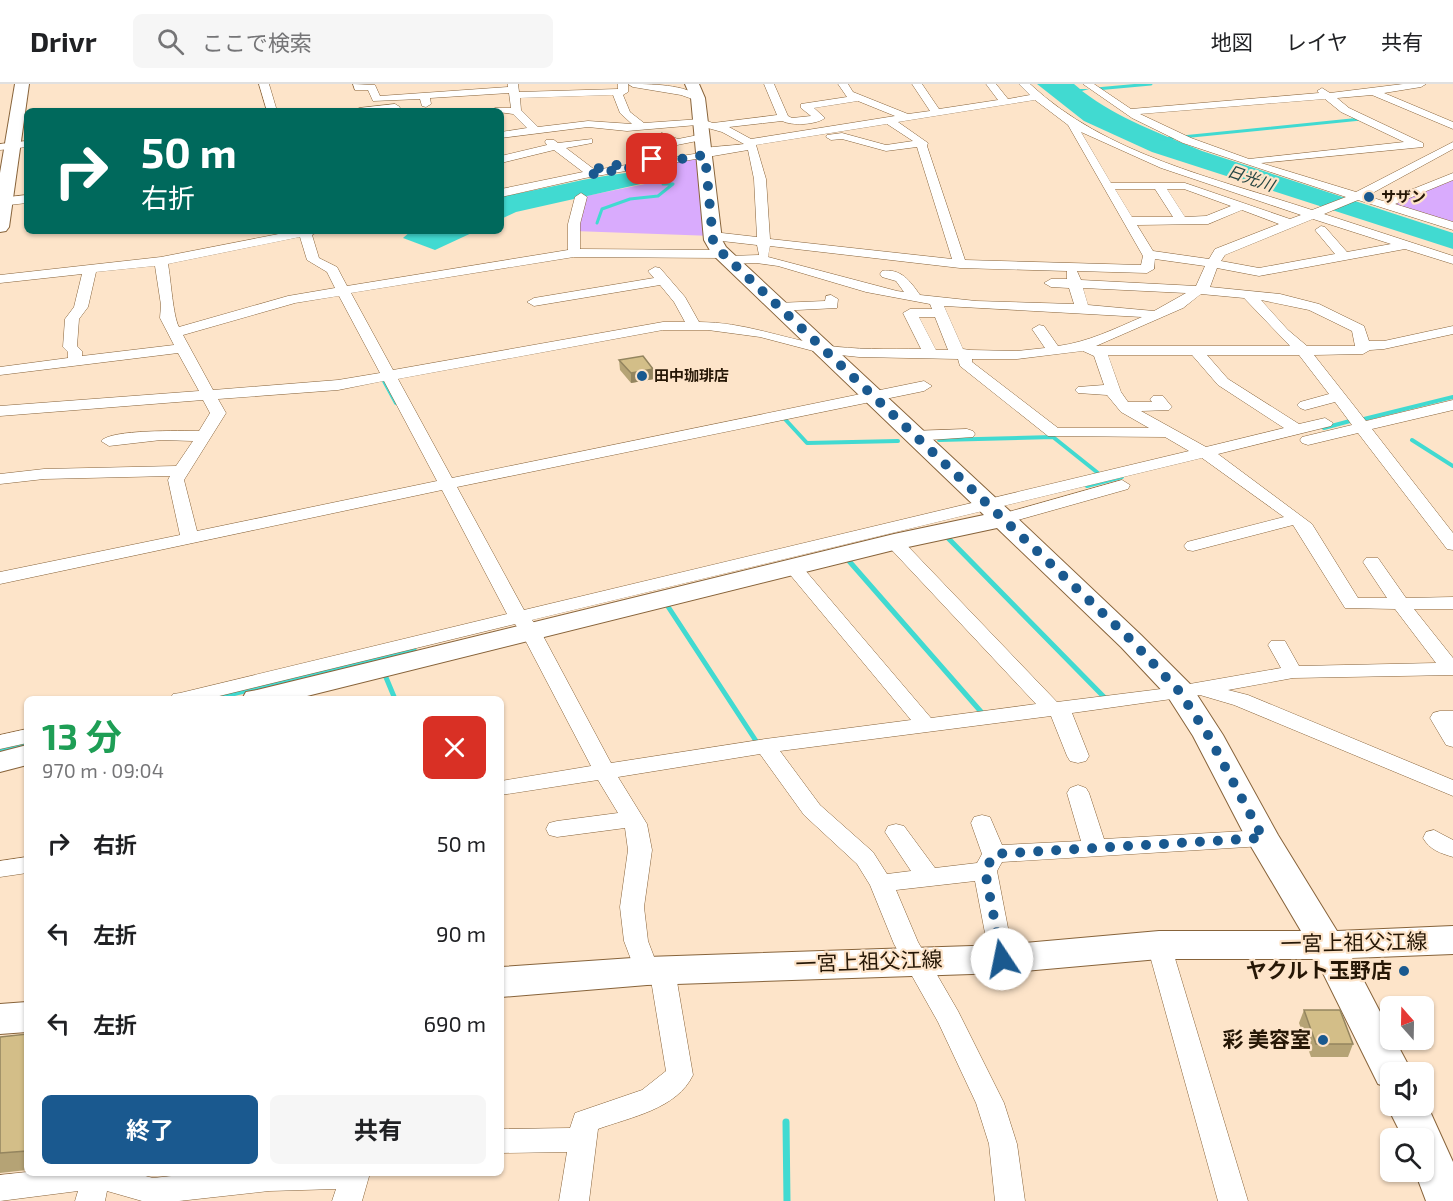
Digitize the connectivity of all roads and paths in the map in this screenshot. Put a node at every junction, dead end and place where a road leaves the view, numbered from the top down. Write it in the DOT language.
graph roads {
  1 [pos="22,84"];
  2 [pos="264,84"];
  3 [pos="358,84"];
  4 [pos="633,84"];
  5 [pos="769,84"];
  6 [pos="843,84"];
  7 [pos="917,84"];
  8 [pos="991,84"];
  9 [pos="1024,84"];
  10 [pos="1088,84"];
  11 [pos="1310,84"];
  12 [pos="1354,84"];
  13 [pos="1421,84"];
  14 [pos="620,88"];
  15 [pos="513,90"];
  16 [pos="1373,92"];
  17 [pos="1328,95"];
  18 [pos="1036,97"];
  19 [pos="861,98"];
  20 [pos="1005,102"];
  21 [pos="426,104"];
  22 [pos="271,108"];
  23 [pos="388,108"];
  24 [pos="504,111"];
  25 [pos="516,111"];
  26 [pos="1130,112"];
  27 [pos="936,113"];
  28 [pos="580,114"];
  29 [pos="782,117"];
  30 [pos="814,118"];
  31 [pos="908,118"];
  32 [pos="889,121"];
  33 [pos="1075,123"];
  34 [pos="588,124"];
  35 [pos="1453,126"];
  36 [pos="642,127"];
  37 [pos="701,128"];
  38 [pos="536,130"];
  39 [pos="834,133"];
  40 [pos="504,135"];
  41 [pos="662,136"];
  42 [pos="923,143"];
  43 [pos="1416,144"];
  44 [pos="750,145"];
  45 [pos="13,146"];
  46 [pos="555,147"];
  47 [pos="1452,147"];
  48 [pos="1437,153"];
  49 [pos="568,157"];
  50 [pos="504,159"];
  51 [pos="609,160"];
  52 [pos="1245,161"];
  53 [pos="587,170"];
  54 [pos="1443,171"];
  55 [pos="531,180"];
  56 [pos="1108,186"];
  57 [pos="1159,186"];
  58 [pos="504,192"];
  59 [pos="1358,196"];
  60 [pos="581,197"];
  61 [pos="24,199"];
  62 [pos="2,202"];
  63 [pos="1386,204"];
  64 [pos="1242,207"];
  65 [pos="1313,215"];
  66 [pos="1128,220"];
  67 [pos="1182,221"];
  68 [pos="1291,224"];
  69 [pos="0,226"];
  70 [pos="1453,226"];
  71 [pos="1321,230"];
  72 [pos="1361,230"];
  73 [pos="1275,231"];
  74 [pos="297,234"];
  75 [pos="308,234"];
  76 [pos="763,241"];
  77 [pos="1407,245"];
  78 [pos="721,250"];
  79 [pos="574,254"];
  80 [pos="638,254"];
  81 [pos="1149,255"];
  82 [pos="1344,257"];
  83 [pos="765,260"];
  84 [pos="1453,260"];
  85 [pos="161,261"];
  86 [pos="960,264"];
  87 [pos="1212,264"];
  88 [pos="1069,266"];
  89 [pos="90,269"];
  90 [pos="1258,272"];
  91 [pos="887,274"];
  92 [pos="0,279"];
  93 [pos="663,280"];
  94 [pos="1051,283"];
  95 [pos="1075,284"];
  96 [pos="1154,286"];
  97 [pos="342,291"];
  98 [pos="1199,291"];
  99 [pos="1248,294"];
  100 [pos="914,296"];
  101 [pos="1265,296"];
  102 [pos="831,299"];
  103 [pos="534,302"];
  104 [pos="938,307"];
  105 [pos="777,308"];
  106 [pos="1082,308"];
  107 [pos="1159,313"];
  108 [pos="694,326"];
  109 [pos="1039,329"];
  110 [pos="1453,330"];
  111 [pos="174,333"];
  112 [pos="1092,346"];
  113 [pos="1362,346"];
  114 [pos="182,348"];
  115 [pos="821,349"];
  116 [pos="1303,350"];
  117 [pos="1054,351"];
  118 [pos="1196,351"];
  119 [pos="930,353"];
  120 [pos="961,353"];
  121 [pos="75,360"];
  122 [pos="0,371"];
  123 [pos="387,376"];
  124 [pos="924,386"];
  125 [pos="1083,390"];
  126 [pos="1113,390"];
  127 [pos="1453,392"];
  128 [pos="872,396"];
  129 [pos="1339,396"];
  130 [pos="1158,399"];
  131 [pos="212,402"];
  132 [pos="1305,405"];
  133 [pos="1123,406"];
  134 [pos="1450,407"];
  135 [pos="0,411"];
  136 [pos="1357,421"];
  137 [pos="1325,423"];
  138 [pos="1297,430"];
  139 [pos="1167,433"];
  140 [pos="967,435"];
  141 [pos="205,436"];
  142 [pos="914,436"];
  143 [pos="109,441"];
  144 [pos="1211,457"];
  145 [pos="182,471"];
  146 [pos="0,479"];
  147 [pos="446,484"];
  148 [pos="995,512"];
  149 [pos="1297,519"];
  150 [pos="190,538"];
  151 [pos="894,542"];
  152 [pos="1453,545"];
  153 [pos="1193,546"];
  154 [pos="1372,562"];
  155 [pos="793,567"];
  156 [pos="0,578"];
  157 [pos="1400,603"];
  158 [pos="1453,603"];
  159 [pos="524,624"];
  160 [pos="1278,645"];
  161 [pos="1452,669"];
  162 [pos="1293,672"];
  163 [pos="1188,689"];
  164 [pos="194,696"];
  165 [pos="268,696"];
  166 [pos="1056,708"];
  167 [pos="1453,718"];
  168 [pos="927,726"];
  169 [pos="24,737"];
  170 [pos="1453,740"];
  171 [pos="0,742"];
  172 [pos="765,747"];
  173 [pos="24,756"];
  174 [pos="1078,756"];
  175 [pos="0,762"];
  176 [pos="604,771"];
  177 [pos="504,788"];
  178 [pos="1453,789"];
  179 [pos="1078,793"];
  180 [pos="633,819"];
  181 [pos="982,823"];
  182 [pos="557,829"];
  183 [pos="896,832"];
  184 [pos="1263,838"];
  185 [pos="1090,849"];
  186 [pos="990,863"];
  187 [pos="24,865"];
  188 [pos="0,869"];
  189 [pos="923,879"];
  190 [pos="881,883"];
  191 [pos="1453,940"];
  192 [pos="1160,945"];
  193 [pos="1327,945"];
  194 [pos="1002,959"];
  195 [pos="915,960"];
  196 [pos="654,970"];
  197 [pos="504,982"];
  198 [pos="24,1017"];
  199 [pos="0,1019"];
  200 [pos="1387,1062"];
  201 [pos="582,1140"];
  202 [pos="504,1141"];
  203 [pos="1434,1167"];
  204 [pos="95,1183"];
  205 [pos="353,1183"];
  206 [pos="0,1188"];
  207 [pos="574,1201"];
  208 [pos="1010,1201"];
  209 [pos="1233,1201"];
  210 [pos="1447,1201"];
  1 -- 45 [label="street"];
  2 -- 22 [label="street"];
  3 -- 21 [label="street"];
  4 -- 37 [label="street"];
  5 -- 29 [label="street"];
  6 -- 19 [label="street"];
  7 -- 27 [label="street"];
  8 -- 20 [label="street"];
  9 -- 18 [label="street"];
  10 -- 26 [label="street"];
  11 -- 17 [label="street"];
  12 -- 16 [label="street"];
  13 -- 16 [label="street"];
  14 -- 15 [label="street"];
  14 -- 36 [label="street"];
  15 -- 21 [label="street"];
  15 -- 25 [label="street"];
  16 -- 17 [label="street"];
  16 -- 35 [label="street"];
  17 -- 26 [label="street"];
  17 -- 43 [label="street"];
  18 -- 20 [label="street"];
  18 -- 33 [label="street"];
  19 -- 30 [label="street"];
  19 -- 31 [label="street"];
  20 -- 27 [label="street"];
  21 -- 23 [label="street"];
  24 -- 25 [label="street"];
  25 -- 38 [label="street"];
  26 -- 52 [label="street"];
  27 -- 31 [label="street"];
  28 -- 34 [label="street"];
  29 -- 30 [label="street"];
  29 -- 37 [label="street"];
  30 -- 39 [label="street"];
  31 -- 32 [label="street"];
  32 -- 39 [label="street"];
  32 -- 42 [label="street"];
  33 -- 56 [label="street"];
  33 -- 65 [label="street"];
  34 -- 36 [label="street"];
  34 -- 38 [label="street"];
  36 -- 37 [label="street"];
  37 -- 41 [label="street"];
  37 -- 44 [label="street"];
  37 -- 44 [label="street"];
  37 -- 53 [label="street"];
  37 -- 78 [label="street"];
  38 -- 40 [label="street"];
  38 -- 46 [label="street"];
  39 -- 42 [label="street"];
  39 -- 44 [label="street"];
  42 -- 86 [label="street"];
  43 -- 48 [label="street"];
  43 -- 52 [label="street"];
  44 -- 76 [label="street"];
  45 -- 62 [label="street"];
  46 -- 49 [label="street"];
  46 -- 49 [label="street"];
  46 -- 50 [label="street"];
  47 -- 48 [label="street"];
  48 -- 54 [label="street"];
  49 -- 53 [label="street"];
  51 -- 53 [label="street"];
  52 -- 59 [label="street"];
  53 -- 55 [label="street"];
  53 -- 58 [label="street"];
  54 -- 59 [label="street"];
  54 -- 63 [label="street"];
  56 -- 57 [label="street"];
  56 -- 66 [label="street"];
  57 -- 64 [label="street"];
  57 -- 67 [label="street"];
  59 -- 63 [label="street"];
  59 -- 65 [label="street"];
  60 -- 79 [label="street"];
  61 -- 62 [label="street"];
  62 -- 69 [label="street"];
  63 -- 70 [label="street"];
  64 -- 67 [label="street"];
  64 -- 68 [label="street"];
  65 -- 68 [label="street"];
  65 -- 72 [label="street"];
  66 -- 67 [label="street"];
  66 -- 81 [label="street"];
  68 -- 73 [label="street"];
  71 -- 72 [label="street"];
  71 -- 73 [label="street"];
  71 -- 82 [label="street"];
  72 -- 77 [label="street"];
  73 -- 87 [label="street"];
  74 -- 85 [label="street"];
  75 -- 97 [label="street"];
  76 -- 78 [label="street"];
  76 -- 83 [label="street"];
  76 -- 86 [label="street"];
  77 -- 82 [label="street"];
  77 -- 84 [label="street"];
  78 -- 80 [label="street"];
  78 -- 83 [label="street"];
  78 -- 105 [label="street"];
  79 -- 80 [label="street"];
  79 -- 97 [label="street"];
  80 -- 93 [label="street"];
  81 -- 87 [label="street"];
  81 -- 88 [label="street"];
  82 -- 90 [label="street"];
  83 -- 100 [label="street"];
  85 -- 89 [label="street"];
  85 -- 111 [label="street"];
  86 -- 88 [label="street"];
  87 -- 90 [label="street"];
  87 -- 98 [label="street"];
  88 -- 95 [label="street"];
  89 -- 92 [label="street"];
  89 -- 121 [label="street"];
  90 -- 101 [label="street"];
  91 -- 100 [label="street"];
  93 -- 103 [label="street"];
  93 -- 108 [label="street"];
  94 -- 95 [label="street"];
  95 -- 96 [label="street"];
  95 -- 106 [label="street"];
  96 -- 98 [label="street"];
  96 -- 107 [label="street"];
  97 -- 111 [label="street"];
  97 -- 123 [label="street"];
  98 -- 99 [label="street"];
  98 -- 107 [label="street"];
  99 -- 101 [label="street"];
  99 -- 116 [label="street"];
  100 -- 104 [label="street"];
  101 -- 113 [label="street"];
  102 -- 105 [label="street"];
  104 -- 106 [label="street"];
  104 -- 119 [label="street"];
  104 -- 120 [label="street"];
  105 -- 115 [label="street"];
  106 -- 107 [label="street"];
  106 -- 112 [label="street"];
  107 -- 112 [label="street"];
  108 -- 115 [label="street"];
  108 -- 123 [label="street"];
  109 -- 117 [label="street"];
  110 -- 113 [label="street"];
  111 -- 114 [label="street"];
  112 -- 117 [label="street"];
  112 -- 118 [label="street"];
  112 -- 126 [label="street"];
  113 -- 116 [label="street"];
  114 -- 121 [label="street"];
  114 -- 131 [label="street"];
  115 -- 119 [label="street"];
  115 -- 128 [label="street"];
  116 -- 118 [label="street"];
  116 -- 129 [label="street"];
  117 -- 120 [label="street"];
  118 -- 138 [label="street"];
  119 -- 120 [label="street"];
  120 -- 139 [label="street"];
  121 -- 122 [label="street"];
  123 -- 131 [label="street"];
  123 -- 147 [label="street"];
  124 -- 128 [label="street"];
  125 -- 126 [label="street"];
  126 -- 133 [label="street"];
  127 -- 136 [label="street"];
  128 -- 142 [label="street"];
  128 -- 147 [label="street"];
  129 -- 132 [label="street"];
  129 -- 136 [label="street"];
  130 -- 133 [label="street"];
  131 -- 135 [label="street"];
  131 -- 141 [label="street"];
  133 -- 139 [label="street"];
  134 -- 136 [label="street"];
  136 -- 144 [label="street"];
  136 -- 152 [label="street"];
  137 -- 138 [label="street"];
  138 -- 144 [label="street"];
  139 -- 144 [label="street"];
  140 -- 142 [label="street"];
  141 -- 143 [label="street"];
  141 -- 145 [label="street"];
  142 -- 148 [label="street"];
  144 -- 148 [label="street"];
  144 -- 149 [label="street"];
  145 -- 146 [label="street"];
  145 -- 150 [label="street"];
  147 -- 150 [label="street"];
  147 -- 159 [label="street"];
  148 -- 151 [label="street"];
  148 -- 159 [label="street"];
  148 -- 163 [label="street"];
  149 -- 153 [label="street"];
  149 -- 157 [label="street"];
  150 -- 156 [label="street"];
  151 -- 155 [label="street"];
  151 -- 166 [label="street"];
  154 -- 157 [label="street"];
  155 -- 159 [label="street"];
  155 -- 168 [label="street"];
  157 -- 158 [label="street"];
  157 -- 161 [label="street"];
  159 -- 164 [label="street"];
  159 -- 165 [label="street"];
  159 -- 176 [label="street"];
  160 -- 162 [label="street"];
  161 -- 162 [label="street"];
  162 -- 163 [label="street"];
  163 -- 166 [label="street"];
  163 -- 178 [label="street"];
  163 -- 184 [label="street"];
  166 -- 168 [label="street"];
  166 -- 174 [label="street"];
  167 -- 170 [label="street"];
  168 -- 172 [label="street"];
  169 -- 171 [label="street"];
  172 -- 176 [label="street"];
  172 -- 190 [label="street"];
  173 -- 175 [label="street"];
  176 -- 177 [label="street"];
  176 -- 180 [label="street"];
  179 -- 185 [label="street"];
  180 -- 182 [label="street"];
  180 -- 196 [label="street"];
  181 -- 186 [label="street"];
  183 -- 189 [label="street"];
  184 -- 185 [label="street"];
  184 -- 193 [label="street"];
  185 -- 186 [label="street"];
  186 -- 189 [label="street"];
  186 -- 194 [label="street"];
  187 -- 188 [label="street"];
  189 -- 190 [label="street"];
  190 -- 195 [label="street"];
  191 -- 193 [label="street, 一宮上祖父江線"];
  192 -- 193 [label="street, 一宮上祖父江線"];
  192 -- 194 [label="street, 一宮上祖父江線"];
  192 -- 209 [label="street"];
  193 -- 200 [label="street"];
  194 -- 195 [label="street, 一宮上祖父江線"];
  195 -- 196 [label="street, 一宮上祖父江線"];
  195 -- 208 [label="street"];
  196 -- 197 [label="street, 一宮上祖父江線"];
  196 -- 201 [label="street"];
  198 -- 199 [label="street"];
  201 -- 202 [label="street"];
  201 -- 207 [label="street"];
  203 -- 210 [label="street"];
  204 -- 205 [label="street"];
  204 -- 206 [label="street"];
}
